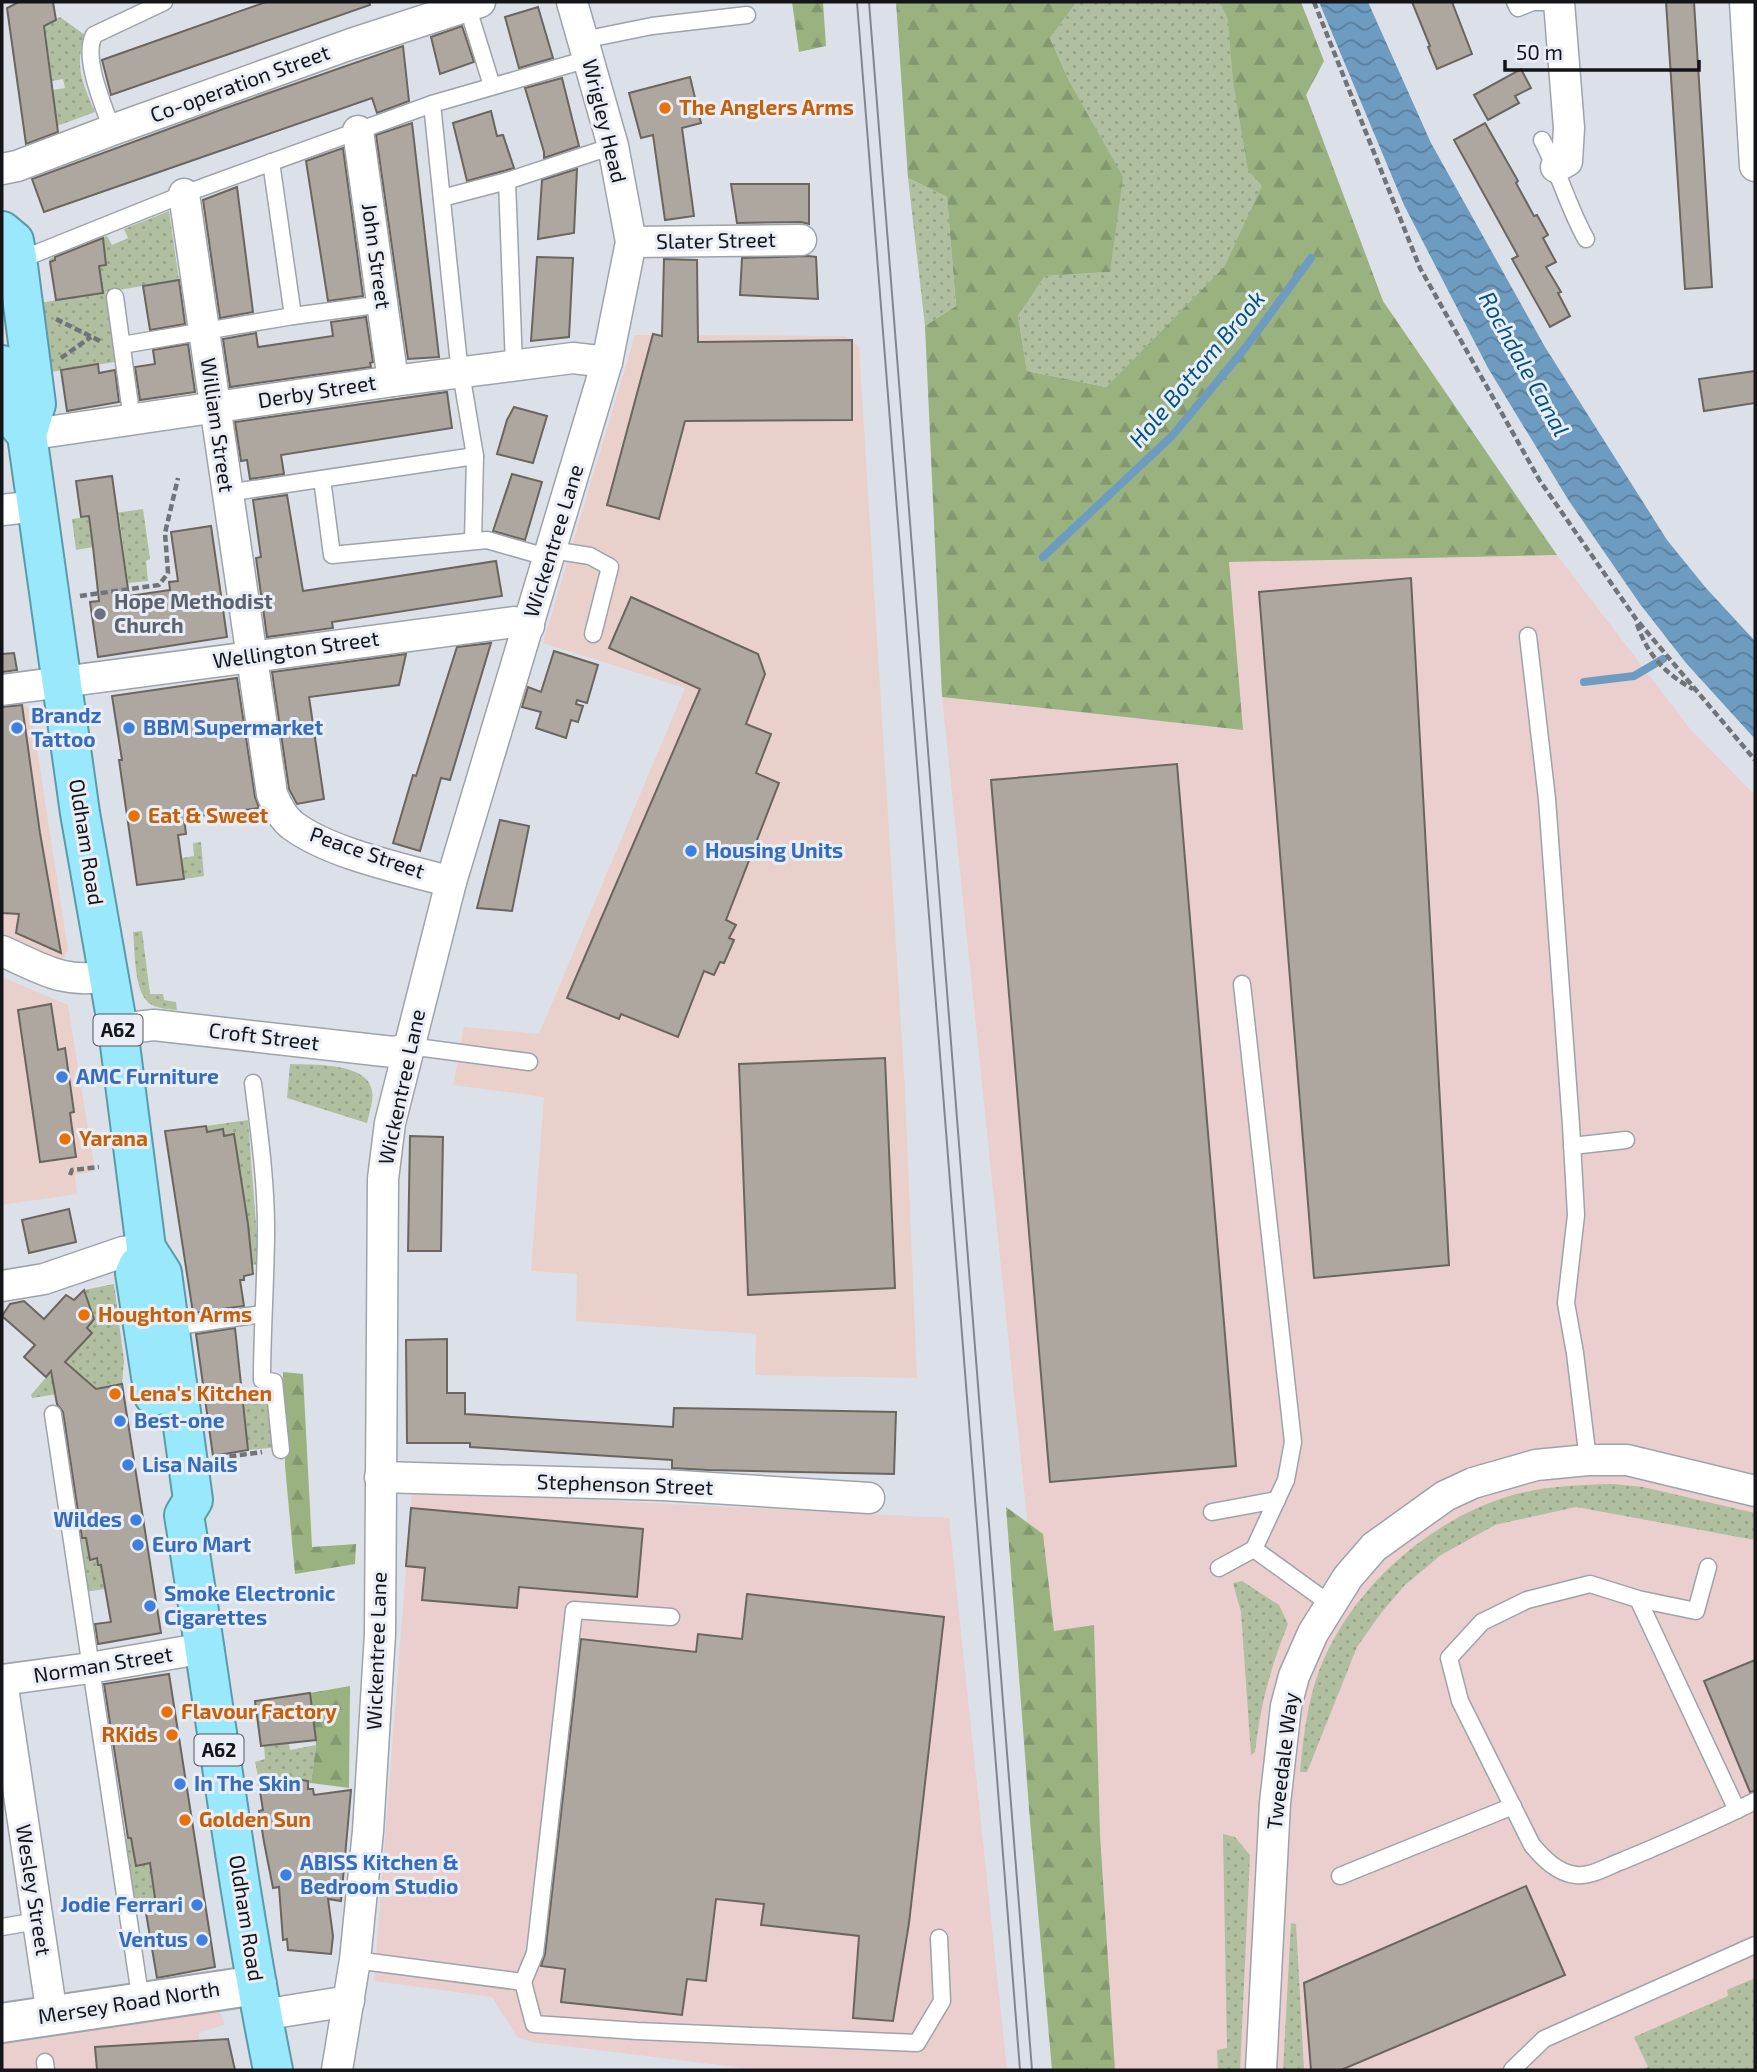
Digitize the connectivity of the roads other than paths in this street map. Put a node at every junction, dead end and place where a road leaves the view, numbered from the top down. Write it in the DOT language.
graph roads {
  1 [pos="164,2"];
  2 [pos="572,2"];
  3 [pos="1516,2"];
  4 [pos="1550,2"];
  5 [pos="1559,2"];
  6 [pos="1745,2"];
  7 [pos="471,3"];
  8 [pos="747,15"];
  9 [pos="586,50"];
  10 [pos="492,86"];
  11 [pos="432,104"];
  12 [pos="112,130"];
  13 [pos="359,131"];
  14 [pos="1542,140"];
  15 [pos="613,146"];
  16 [pos="271,162"];
  17 [pos="1755,166"];
  18 [pos="1556,167"];
  19 [pos="2,169"];
  20 [pos="507,181"];
  21 [pos="184,194"];
  22 [pos="442,198"];
  23 [pos="1586,239"];
  24 [pos="801,240"];
  25 [pos="631,242"];
  26 [pos="9,244"];
  27 [pos="115,297"];
  28 [pos="383,304"];
  29 [pos="293,316"];
  30 [pos="204,330"];
  31 [pos="122,345"];
  32 [pos="607,362"];
  33 [pos="2,365"];
  34 [pos="514,366"];
  35 [pos="462,372"];
  36 [pos="393,381"];
  37 [pos="214,408"];
  38 [pos="132,420"];
  39 [pos="27,435"];
  40 [pos="475,456"];
  41 [pos="322,479"];
  42 [pos="227,493"];
  43 [pos="19,508"];
  44 [pos="473,541"];
  45 [pos="551,554"];
  46 [pos="529,626"];
  47 [pos="593,634"];
  48 [pos="1528,636"];
  49 [pos="251,656"];
  50 [pos="62,683"];
  51 [pos="2,690"];
  52 [pos="451,882"];
  53 [pos="2,951"];
  54 [pos="108,976"];
  55 [pos="1242,984"];
  56 [pos="118,1029"];
  57 [pos="409,1049"];
  58 [pos="528,1062"];
  59 [pos="253,1083"];
  60 [pos="1626,1140"];
  61 [pos="1572,1146"];
  62 [pos="146,1248"];
  63 [pos="2,1286"];
  64 [pos="262,1314"];
  65 [pos="171,1326"];
  66 [pos="53,1414"];
  67 [pos="281,1450"];
  68 [pos="1588,1460"];
  69 [pos="380,1477"];
  70 [pos="1755,1491"];
  71 [pos="869,1498"];
  72 [pos="1277,1500"];
  73 [pos="1212,1512"];
  74 [pos="184,1515"];
  75 [pos="1254,1549"];
  76 [pos="1708,1567"];
  77 [pos="1219,1569"];
  78 [pos="1638,1598"];
  79 [pos="1329,1604"];
  80 [pos="671,1617"];
  81 [pos="205,1648"];
  82 [pos="90,1668"];
  83 [pos="2,1680"];
  84 [pos="8,1766"];
  85 [pos="1755,1801"];
  86 [pos="1513,1807"];
  87 [pos="1737,1811"];
  88 [pos="1340,1876"];
  89 [pos="37,1921"];
  90 [pos="2,1927"];
  91 [pos="939,1938"];
  92 [pos="1755,1945"];
  93 [pos="355,1960"];
  94 [pos="523,1982"];
  95 [pos="259,2000"];
  96 [pos="349,2001"];
  97 [pos="141,2002"];
  98 [pos="52,2015"];
  99 [pos="2,2023"];
  100 [pos="273,2070"];
  101 [pos="337,2070"];
  102 [pos="1261,2070"];
  103 [pos="1512,2070"];
  1 -- 12 [label="lane"];
  2 -- 9 [label="street, Wrigley Head"];
  3 -- 4 [label="lane"];
  5 -- 18 [label="street"];
  6 -- 17 [label="street"];
  7 -- 10 [label="lane"];
  7 -- 12 [label="street, Co-operation Street"];
  8 -- 9 [label="lane"];
  9 -- 10 [label="lane"];
  9 -- 15 [label="street, Wrigley Head"];
  10 -- 11 [label="lane"];
  11 -- 13 [label="lane"];
  11 -- 22 [label="lane"];
  12 -- 19 [label="street, Co-operation Street"];
  13 -- 16 [label="lane"];
  13 -- 28 [label="street, John Street"];
  14 -- 18 [label="lane"];
  15 -- 20 [label="lane"];
  15 -- 25 [label="street, Wrigley Head"];
  16 -- 21 [label="lane"];
  16 -- 29 [label="lane"];
  18 -- 23 [label="lane"];
  20 -- 22 [label="lane"];
  20 -- 34 [label="lane"];
  21 -- 26 [label="lane"];
  21 -- 30 [label="street, William Street"];
  22 -- 35 [label="lane"];
  24 -- 25 [label="street, Slater Street"];
  25 -- 32 [label="street, Wickentree Lane"];
  26 -- 39 [label="highway, Oldham Road / A62"];
  27 -- 31 [label="lane"];
  28 -- 29 [label="lane"];
  28 -- 36 [label="street, John Street"];
  29 -- 30 [label="lane"];
  30 -- 31 [label="lane"];
  30 -- 37 [label="street, William Street"];
  31 -- 38 [label="lane"];
  32 -- 34 [label="street, Derby Street"];
  32 -- 45 [label="street, Wickentree Lane"];
  33 -- 39 [label="highway, Oldham Road / A62"];
  34 -- 35 [label="street, Derby Street"];
  35 -- 36 [label="street, Derby Street"];
  35 -- 40 [label="lane"];
  36 -- 37 [label="street, Derby Street"];
  37 -- 38 [label="street, Derby Street"];
  37 -- 42 [label="street, William Street"];
  38 -- 39 [label="street, Derby Street"];
  39 -- 43 [label="highway, Oldham Road / A62"];
  40 -- 41 [label="lane"];
  40 -- 44 [label="lane"];
  41 -- 42 [label="lane"];
  41 -- 44 [label="lane"];
  42 -- 49 [label="street, William Street"];
  43 -- 50 [label="highway, Oldham Road / A62"];
  44 -- 45 [label="lane"];
  45 -- 46 [label="street, Wickentree Lane"];
  45 -- 47 [label="lane"];
  46 -- 49 [label="street, Wellington Street"];
  46 -- 52 [label="street, Wickentree Lane"];
  48 -- 61 [label="lane"];
  49 -- 50 [label="street, Wellington Street"];
  49 -- 52 [label="street, Peace Street"];
  50 -- 51 [label="street, Wellington Street"];
  50 -- 54 [label="highway, Oldham Road / A62"];
  52 -- 57 [label="street, Wickentree Lane"];
  53 -- 54 [label="street"];
  54 -- 56 [label="highway, Oldham Road / A62"];
  55 -- 72 [label="lane"];
  56 -- 57 [label="street, Croft Street"];
  56 -- 62 [label="highway, Oldham Road / A62"];
  57 -- 58 [label="lane"];
  57 -- 69 [label="street, Wickentree Lane"];
  59 -- 64 [label="lane"];
  60 -- 61 [label="lane"];
  61 -- 68 [label="lane"];
  62 -- 63 [label="street"];
  62 -- 65 [label="highway, Oldham Road / A62"];
  62 -- 74 [label="highway, Oldham Road / A62"];
  64 -- 65 [label="lane"];
  64 -- 67 [label="lane"];
  65 -- 74 [label="highway, Oldham Road / A62"];
  66 -- 82 [label="lane"];
  68 -- 70 [label="street, Tweedale Way"];
  68 -- 79 [label="street, Tweedale Way"];
  69 -- 71 [label="street, Stephenson Street"];
  69 -- 93 [label="street, Wickentree Lane"];
  72 -- 73 [label="lane"];
  72 -- 75 [label="lane"];
  74 -- 81 [label="highway, Oldham Road / A62"];
  75 -- 77 [label="lane"];
  75 -- 79 [label="lane"];
  76 -- 78 [label="lane"];
  78 -- 86 [label="lane"];
  78 -- 87 [label="lane"];
  79 -- 102 [label="street, Tweedale Way"];
  80 -- 94 [label="lane"];
  81 -- 82 [label="street, Norman Street"];
  81 -- 95 [label="highway, Oldham Road / A62"];
  82 -- 83 [label="street, Norman Street"];
  82 -- 97 [label="lane"];
  83 -- 84 [label="street, Wesley Street"];
  84 -- 89 [label="street, Wesley Street"];
  85 -- 87 [label="lane"];
  86 -- 87 [label="lane"];
  86 -- 88 [label="lane"];
  89 -- 90 [label="lane"];
  89 -- 98 [label="street, Wesley Street"];
  91 -- 94 [label="lane"];
  92 -- 103 [label="lane"];
  93 -- 94 [label="lane"];
  93 -- 96 [label="street, Wickentree Lane"];
  95 -- 96 [label="street"];
  95 -- 97 [label="street, Mersey Road North"];
  95 -- 100 [label="highway, Oldham Road / A62"];
  96 -- 101 [label="street, Wickentree Lane"];
  97 -- 98 [label="street, Mersey Road North"];
  98 -- 99 [label="street, Mersey Road North"];
}
